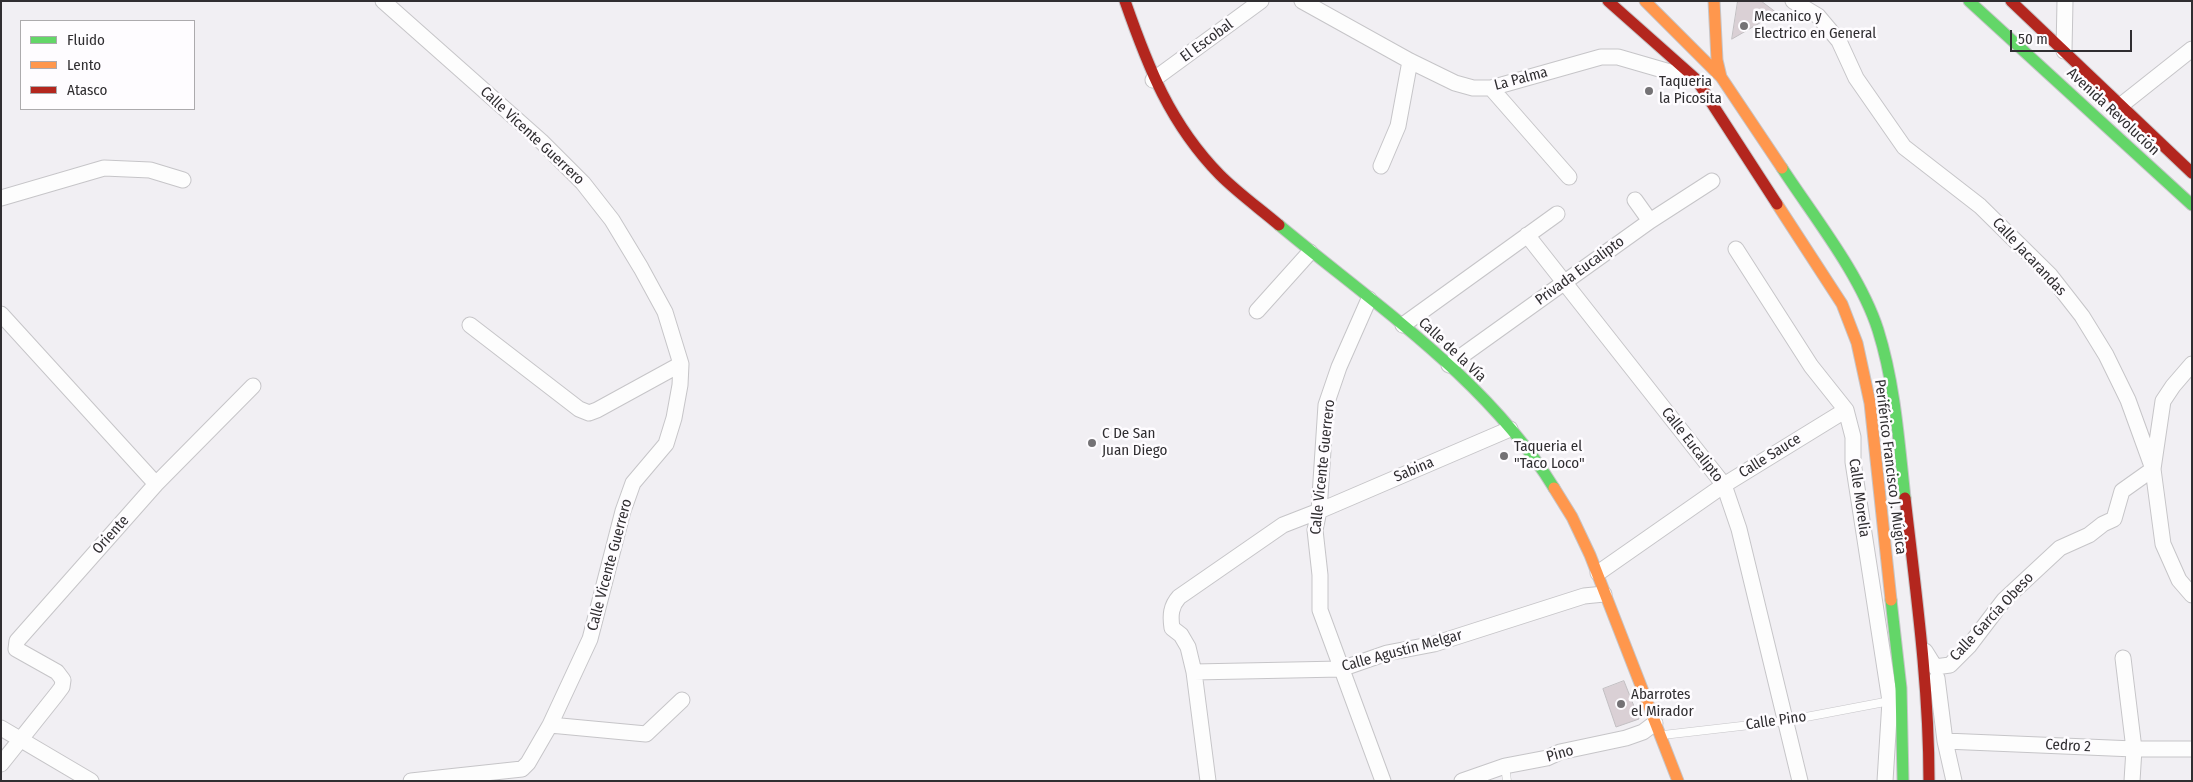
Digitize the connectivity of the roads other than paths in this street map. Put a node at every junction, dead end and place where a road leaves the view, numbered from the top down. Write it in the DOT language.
graph roads {
  1 [pos="383,1"];
  2 [pos="1125,1"];
  3 [pos="1261,1"];
  4 [pos="1302,1"];
  5 [pos="1714,1"];
  6 [pos="1793,1"];
  7 [pos="1969,1"];
  8 [pos="2010,1"];
  9 [pos="2065,1"];
  10 [pos="1610,3"];
  11 [pos="1636,5"];
  12 [pos="1653,5"];
  13 [pos="1643,33"];
  14 [pos="2192,49"];
  15 [pos="2064,51"];
  16 [pos="1410,61"];
  17 [pos="1721,77"];
  18 [pos="1696,79"];
  19 [pos="1153,80"];
  20 [pos="1491,88"];
  21 [pos="2120,106"];
  22 [pos="2101,121"];
  23 [pos="1381,166"];
  24 [pos="2192,173"];
  25 [pos="1569,177"];
  26 [pos="183,180"];
  27 [pos="1712,180"];
  28 [pos="1,198"];
  29 [pos="1635,200"];
  30 [pos="2192,205"];
  31 [pos="1557,214"];
  32 [pos="1650,221"];
  33 [pos="1527,235"];
  34 [pos="1736,249"];
  35 [pos="1310,252"];
  36 [pos="1564,283"];
  37 [pos="1369,300"];
  38 [pos="1257,311"];
  39 [pos="1,314"];
  40 [pos="470,325"];
  41 [pos="1403,325"];
  42 [pos="681,364"];
  43 [pos="2192,364"];
  44 [pos="1450,365"];
  45 [pos="253,386"];
  46 [pos="1846,410"];
  47 [pos="1510,429"];
  48 [pos="1876,460"];
  49 [pos="1853,462"];
  50 [pos="2153,469"];
  51 [pos="156,484"];
  52 [pos="1724,485"];
  53 [pos="1319,511"];
  54 [pos="1598,573"];
  55 [pos="1604,594"];
  56 [pos="2192,595"];
  57 [pos="1923,648"];
  58 [pos="2123,658"];
  59 [pos="1935,668"];
  60 [pos="1341,669"];
  61 [pos="1194,672"];
  62 [pos="682,700"];
  63 [pos="1890,701"];
  64 [pos="1785,721"];
  65 [pos="550,725"];
  66 [pos="1,728"];
  67 [pos="1658,729"];
  68 [pos="20,740"];
  69 [pos="1945,741"];
  70 [pos="2134,749"];
  71 [pos="2192,749"];
  72 [pos="1,764"];
  73 [pos="1506,774"];
  74 [pos="91,781"];
  75 [pos="411,781"];
  76 [pos="1208,781"];
  77 [pos="1383,781"];
  78 [pos="1462,781"];
  79 [pos="1678,781"];
  80 [pos="1800,781"];
  81 [pos="1886,781"];
  82 [pos="1903,781"];
  83 [pos="1929,781"];
  84 [pos="1954,781"];
  85 [pos="2132,781"];
  1 -- 42 [label="street, Calle Vicente Guerrero"];
  2 -- 19 [label="main road, Calle de la Vía"];
  3 -- 19 [label="street, El Escobal"];
  4 -- 16 [label="street, La Palma"];
  5 -- 17 [label="main road"];
  6 -- 50 [label="street, Calle Jacarandas"];
  7 -- 22 [label="main road, Avenida Revolución"];
  8 -- 15 [label="main road, Avenida Revolución"];
  9 -- 15 [label="street"];
  10 -- 11 [label="main road"];
  10 -- 13 [label="main road, Periférico Francisco J. Múgica"];
  11 -- 12 [label="main road"];
  11 -- 13 [label="main road"];
  12 -- 17 [label="main road, Periférico Francisco J. Múgica"];
  13 -- 18 [label="main road, Periférico Francisco J. Múgica"];
  14 -- 21 [label="street"];
  15 -- 21 [label="main road, Avenida Revolución"];
  16 -- 20 [label="street, La Palma"];
  16 -- 23 [label="street"];
  17 -- 57 [label="main road, Periférico Francisco J. Múgica"];
  18 -- 20 [label="street, La Palma"];
  18 -- 48 [label="main road, Periférico Francisco J. Múgica"];
  19 -- 35 [label="main road, Calle de la Vía"];
  20 -- 25 [label="street"];
  21 -- 22 [label="street"];
  21 -- 24 [label="main road, Avenida Revolución"];
  22 -- 30 [label="main road, Avenida Revolución"];
  26 -- 28 [label="street"];
  27 -- 32 [label="street, Privada Eucalipto"];
  29 -- 32 [label="street"];
  31 -- 33 [label="street"];
  32 -- 36 [label="street, Privada Eucalipto"];
  33 -- 36 [label="street, Calle Eucalipto"];
  33 -- 41 [label="street"];
  34 -- 46 [label="street, Calle Morelia"];
  35 -- 37 [label="main road, Calle de la Vía"];
  35 -- 38 [label="street"];
  36 -- 44 [label="street, Privada Eucalipto"];
  36 -- 52 [label="street, Calle Eucalipto"];
  37 -- 41 [label="main road, Calle de la Vía"];
  37 -- 53 [label="street, Calle Vicente Guerrero"];
  39 -- 51 [label="street"];
  40 -- 42 [label="street"];
  41 -- 44 [label="main road, Calle de la Vía"];
  42 -- 65 [label="street, Calle Vicente Guerrero"];
  43 -- 50 [label="street"];
  44 -- 47 [label="main road, Calle de la Vía"];
  45 -- 51 [label="street, Oriente"];
  46 -- 49 [label="street, Calle Morelia"];
  46 -- 52 [label="street, Calle Sauce"];
  47 -- 53 [label="street, Sabina"];
  47 -- 54 [label="main road, Calle de la Vía"];
  48 -- 49 [label="street"];
  48 -- 82 [label="main road, Periférico Francisco J. Múgica"];
  49 -- 63 [label="street, Calle Morelia"];
  50 -- 56 [label="street, Calle Jacarandas"];
  50 -- 59 [label="street, Calle García Obeso"];
  51 -- 68 [label="street, Oriente"];
  52 -- 54 [label="street, Calle Sauce"];
  52 -- 64 [label="street, Calle Eucalipto"];
  53 -- 60 [label="street, Calle Vicente Guerrero"];
  53 -- 61 [label="street, Sabina"];
  54 -- 55 [label="main road, Calle de la Vía"];
  55 -- 60 [label="street, Calle Agustín Melgar"];
  55 -- 67 [label="main road, Calle de la Vía"];
  57 -- 59 [label="street, Calle García Obeso"];
  57 -- 83 [label="main road, Periférico Francisco J. Múgica"];
  58 -- 70 [label="street"];
  59 -- 69 [label="street"];
  60 -- 61 [label="street, Calle Agustín Melgar"];
  60 -- 77 [label="street, Calle Vicente Guerrero"];
  61 -- 76 [label="street"];
  62 -- 65 [label="street"];
  63 -- 64 [label="lane, Calle Pino"];
  63 -- 81 [label="street, Calle Morelia"];
  64 -- 67 [label="lane, Calle Pino"];
  64 -- 80 [label="street, Calle Eucalipto"];
  65 -- 75 [label="street, Calle Vicente Guerrero"];
  66 -- 68 [label="street"];
  67 -- 73 [label="street, Pino"];
  67 -- 79 [label="main road, Calle de la Vía"];
  68 -- 72 [label="street"];
  68 -- 74 [label="street"];
  69 -- 70 [label="street, Cedro 2"];
  69 -- 84 [label="street"];
  70 -- 71 [label="street, Cedro 2"];
  70 -- 85 [label="street"];
  73 -- 78 [label="street, Pino"];
}
